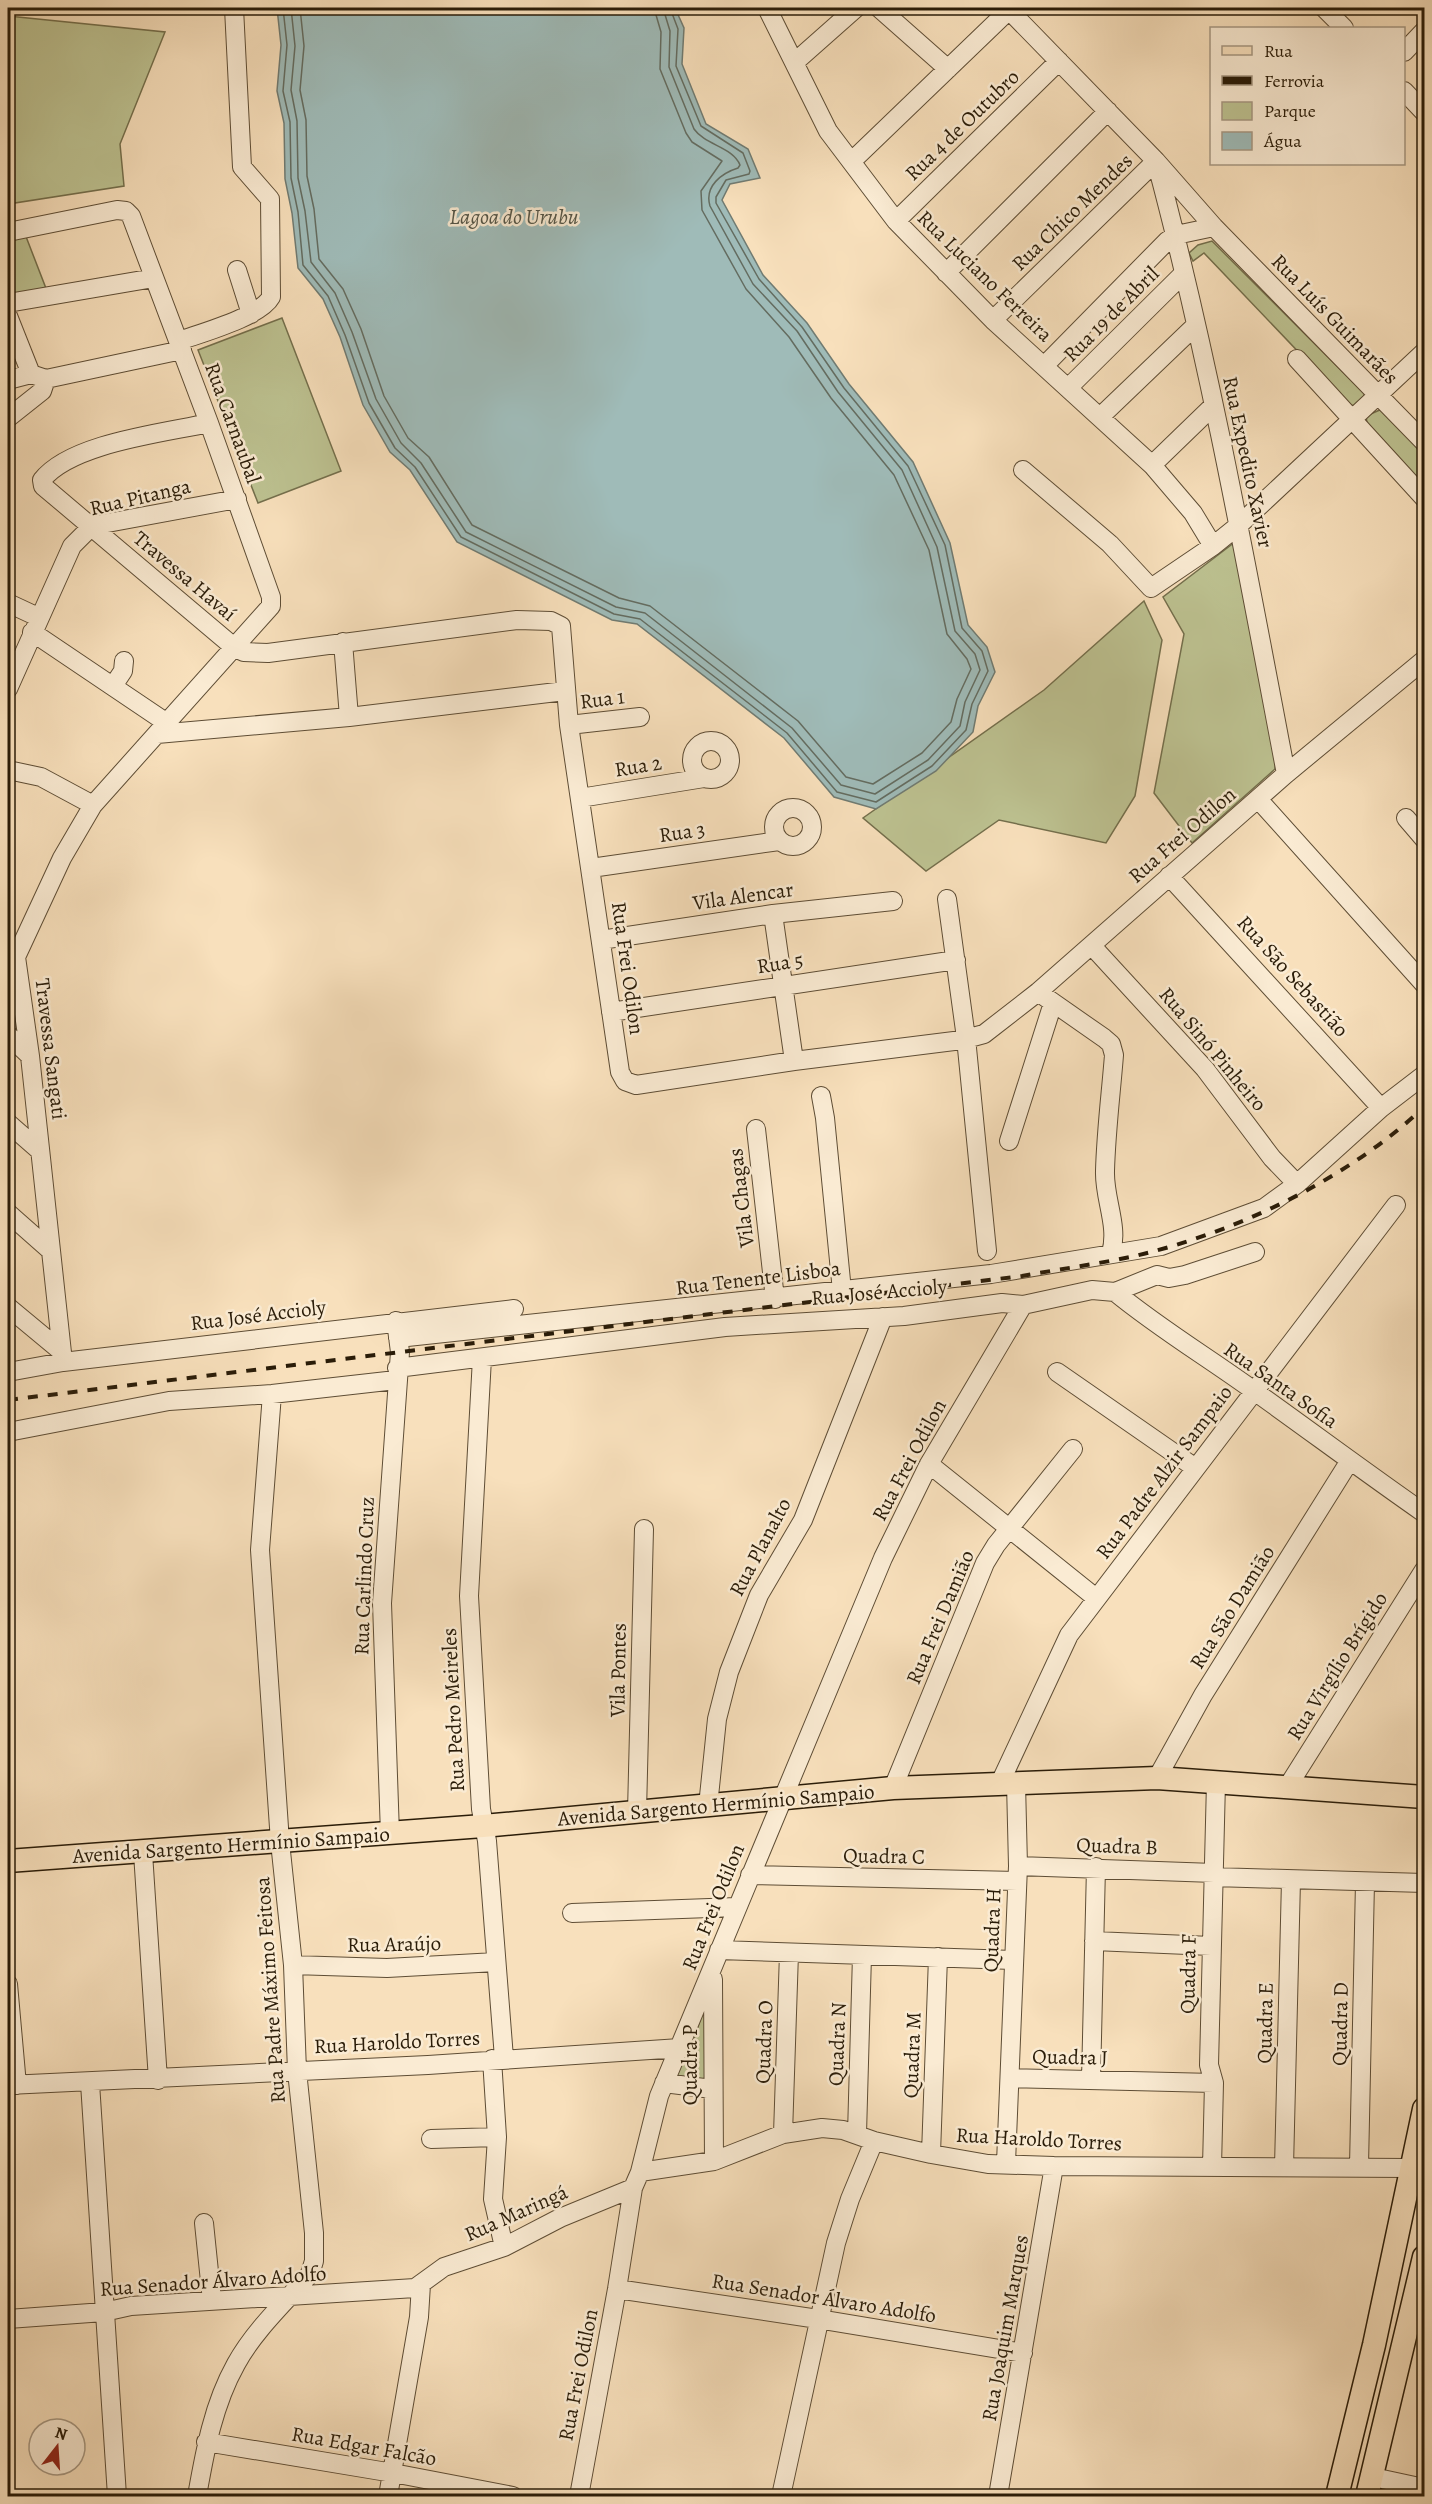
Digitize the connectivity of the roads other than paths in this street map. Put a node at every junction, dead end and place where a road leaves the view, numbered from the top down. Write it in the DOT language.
graph roads {
  1 [pos="234,8"];
  2 [pos="767,8"];
  3 [pos="856,8"];
  4 [pos="879,8"];
  5 [pos="1324,8"];
  6 [pos="1008,9"];
  7 [pos="1343,27"];
  8 [pos="1425,31"];
  9 [pos="1405,51"];
  10 [pos="1059,61"];
  11 [pos="795,62"];
  12 [pos="948,69"];
  13 [pos="1405,92"];
  14 [pos="1108,111"];
  15 [pos="1425,112"];
  16 [pos="852,161"];
  17 [pos="1156,161"];
  18 [pos="896,220"];
  19 [pos="1214,227"];
  20 [pos="8,232"];
  21 [pos="1176,235"];
  22 [pos="237,270"];
  23 [pos="946,273"];
  24 [pos="1184,273"];
  25 [pos="154,278"];
  26 [pos="8,303"];
  27 [pos="251,314"];
  28 [pos="8,316"];
  29 [pos="993,320"];
  30 [pos="1196,325"];
  31 [pos="180,346"];
  32 [pos="1425,352"];
  33 [pos="1297,359"];
  34 [pos="1045,365"];
  35 [pos="38,377"];
  36 [pos="8,380"];
  37 [pos="1069,387"];
  38 [pos="1379,396"];
  39 [pos="1214,406"];
  40 [pos="1101,416"];
  41 [pos="8,418"];
  42 [pos="1354,420"];
  43 [pos="209,423"];
  44 [pos="1425,442"];
  45 [pos="1152,465"];
  46 [pos="1023,470"];
  47 [pos="1425,498"];
  48 [pos="237,499"];
  49 [pos="1239,525"];
  50 [pos="91,527"];
  51 [pos="1213,546"];
  52 [pos="8,603"];
  53 [pos="35,624"];
  54 [pos="344,642"];
  55 [pos="235,648"];
  56 [pos="1425,660"];
  57 [pos="124,661"];
  58 [pos="113,686"];
  59 [pos="8,689"];
  60 [pos="565,691"];
  61 [pos="349,717"];
  62 [pos="639,717"];
  63 [pos="569,725"];
  64 [pos="162,729"];
  65 [pos="8,770"];
  66 [pos="1286,774"];
  67 [pos="704,778"];
  68 [pos="580,798"];
  69 [pos="1258,799"];
  70 [pos="93,805"];
  71 [pos="1406,818"];
  72 [pos="1425,839"];
  73 [pos="779,841"];
  74 [pos="591,868"];
  75 [pos="1169,876"];
  76 [pos="947,899"];
  77 [pos="893,901"];
  78 [pos="773,914"];
  79 [pos="601,940"];
  80 [pos="1092,946"];
  81 [pos="956,960"];
  82 [pos="10,961"];
  83 [pos="1425,984"];
  84 [pos="782,985"];
  85 [pos="1046,998"];
  86 [pos="611,1012"];
  87 [pos="8,1035"];
  88 [pos="966,1038"];
  89 [pos="30,1056"];
  90 [pos="794,1061"];
  91 [pos="1425,1075"];
  92 [pos="821,1096"];
  93 [pos="1381,1108"];
  94 [pos="8,1123"];
  95 [pos="756,1129"];
  96 [pos="1009,1141"];
  97 [pos="40,1151"];
  98 [pos="1297,1184"];
  99 [pos="1396,1205"];
  100 [pos="8,1213"];
  101 [pos="1119,1248"];
  102 [pos="51,1251"];
  103 [pos="987,1251"];
  104 [pos="1255,1252"];
  105 [pos="842,1291"];
  106 [pos="1115,1292"];
  107 [pos="775,1299"];
  108 [pos="1023,1305"];
  109 [pos="8,1306"];
  110 [pos="514,1309"];
  111 [pos="883,1317"];
  112 [pos="397,1330"];
  113 [pos="62,1356"];
  114 [pos="482,1358"];
  115 [pos="8,1372"];
  116 [pos="1057,1372"];
  117 [pos="396,1374"];
  118 [pos="1254,1390"];
  119 [pos="272,1395"];
  120 [pos="8,1432"];
  121 [pos="1074,1449"];
  122 [pos="1349,1462"];
  123 [pos="929,1464"];
  124 [pos="1194,1467"];
  125 [pos="1425,1513"];
  126 [pos="1010,1528"];
  127 [pos="644,1529"];
  128 [pos="1425,1570"];
  129 [pos="1096,1598"];
  130 [pos="1157,1778"];
  131 [pos="1216,1782"];
  132 [pos="1007,1784"];
  133 [pos="1288,1786"];
  134 [pos="893,1788"];
  135 [pos="1425,1797"];
  136 [pos="781,1799"];
  137 [pos="708,1806"];
  138 [pos="637,1812"];
  139 [pos="483,1826"];
  140 [pos="390,1834"];
  141 [pos="280,1842"];
  142 [pos="143,1853"];
  143 [pos="8,1862"];
  144 [pos="1096,1867"];
  145 [pos="1017,1874"];
  146 [pos="750,1875"];
  147 [pos="1213,1875"];
  148 [pos="1291,1880"];
  149 [pos="1365,1882"];
  150 [pos="1425,1883"];
  151 [pos="736,1907"];
  152 [pos="572,1913"];
  153 [pos="1094,1941"];
  154 [pos="1211,1946"];
  155 [pos="719,1950"];
  156 [pos="789,1953"];
  157 [pos="862,1955"];
  158 [pos="938,1957"];
  159 [pos="1013,1960"];
  160 [pos="496,1962"];
  161 [pos="293,1965"];
  162 [pos="713,1968"];
  163 [pos="8,1984"];
  164 [pos="680,2048"];
  165 [pos="498,2059"];
  166 [pos="297,2071"];
  167 [pos="1010,2078"];
  168 [pos="158,2080"];
  169 [pos="1091,2080"];
  170 [pos="90,2083"];
  171 [pos="664,2083"];
  172 [pos="1214,2083"];
  173 [pos="12,2085"];
  174 [pos="712,2089"];
  175 [pos="1425,2109"];
  176 [pos="783,2134"];
  177 [pos="857,2134"];
  178 [pos="497,2136"];
  179 [pos="431,2139"];
  180 [pos="874,2141"];
  181 [pos="931,2154"];
  182 [pos="714,2162"];
  183 [pos="1006,2163"];
  184 [pos="1054,2166"];
  185 [pos="1359,2166"];
  186 [pos="1212,2167"];
  187 [pos="1284,2167"];
  188 [pos="1411,2168"];
  189 [pos="636,2180"];
  190 [pos="204,2223"];
  191 [pos="504,2247"];
  192 [pos="1425,2257"];
  193 [pos="1389,2276"];
  194 [pos="421,2284"];
  195 [pos="1422,2286"];
  196 [pos="617,2289"];
  197 [pos="289,2298"];
  198 [pos="212,2301"];
  199 [pos="104,2312"];
  200 [pos="8,2319"];
  201 [pos="818,2319"];
  202 [pos="1023,2353"];
  203 [pos="206,2442"];
  204 [pos="393,2473"];
  205 [pos="1370,2487"];
  206 [pos="1425,2488"];
  207 [pos="117,2496"];
  208 [pos="197,2496"];
  209 [pos="388,2496"];
  210 [pos="513,2496"];
  211 [pos="579,2496"];
  212 [pos="781,2496"];
  213 [pos="998,2496"];
  214 [pos="1337,2496"];
  1 -- 27 [label="street"];
  2 -- 11 [label="street, Rua Luciano Ferreira"];
  3 -- 11 [label="street"];
  4 -- 12 [label="street"];
  5 -- 7 [label="street"];
  6 -- 10 [label="street, Rua Luís Guimarães"];
  6 -- 12 [label="street"];
  8 -- 9 [label="street"];
  10 -- 14 [label="street, Rua Luís Guimarães"];
  10 -- 18 [label="street, Rua 4 de Outubro"];
  11 -- 16 [label="street, Rua Luciano Ferreira"];
  12 -- 16 [label="street"];
  13 -- 15 [label="street"];
  14 -- 17 [label="street, Rua Luís Guimarães"];
  14 -- 23 [label="street"];
  16 -- 18 [label="street, Rua Luciano Ferreira"];
  17 -- 19 [label="street, Rua Luís Guimarães"];
  17 -- 21 [label="street, Rua Expedito Xavier"];
  17 -- 29 [label="street, Rua Chico Mendes"];
  18 -- 23 [label="street, Rua Luciano Ferreira"];
  19 -- 21 [label="street"];
  19 -- 38 [label="street, Rua Luís Guimarães"];
  20 -- 25 [label="street, Rua Carnaubal"];
  21 -- 24 [label="street, Rua Expedito Xavier"];
  21 -- 34 [label="street"];
  22 -- 27 [label="street"];
  23 -- 29 [label="street, Rua Luciano Ferreira"];
  24 -- 30 [label="street, Rua Expedito Xavier"];
  24 -- 37 [label="street, Rua 19 de Abril"];
  25 -- 26 [label="street"];
  25 -- 31 [label="street, Rua Carnaubal"];
  27 -- 31 [label="street"];
  28 -- 35 [label="street"];
  29 -- 34 [label="street, Rua Luciano Ferreira"];
  30 -- 39 [label="street, Rua Expedito Xavier"];
  30 -- 40 [label="street"];
  31 -- 35 [label="street"];
  31 -- 43 [label="street, Rua Carnaubal"];
  32 -- 38 [label="street"];
  33 -- 42 [label="street"];
  34 -- 37 [label="street, Rua Luciano Ferreira"];
  35 -- 36 [label="street"];
  35 -- 41 [label="street"];
  37 -- 40 [label="street, Rua Luciano Ferreira"];
  38 -- 42 [label="street"];
  38 -- 44 [label="street, Rua Luís Guimarães"];
  39 -- 45 [label="street"];
  39 -- 49 [label="street, Rua Expedito Xavier"];
  40 -- 45 [label="street, Rua Luciano Ferreira"];
  42 -- 47 [label="street"];
  42 -- 49 [label="street"];
  43 -- 48 [label="street, Rua Carnaubal"];
  43 -- 50 [label="street, Travessa Havaí"];
  45 -- 51 [label="street, Rua Luciano Ferreira"];
  46 -- 51 [label="street"];
  48 -- 50 [label="street, Rua Pitanga"];
  48 -- 55 [label="street, Rua Carnaubal"];
  49 -- 51 [label="street"];
  49 -- 66 [label="street, Rua Expedito Xavier"];
  50 -- 53 [label="street, Rua Pitanga"];
  50 -- 55 [label="street, Travessa Havaí"];
  52 -- 53 [label="street"];
  53 -- 58 [label="street"];
  53 -- 59 [label="street, Rua Pitanga"];
  54 -- 55 [label="street, Rua Frei Odilon"];
  54 -- 60 [label="street, Rua Frei Odilon"];
  54 -- 61 [label="street"];
  55 -- 64 [label="street, Rua Carnaubal"];
  56 -- 66 [label="street, Rua Frei Odilon"];
  57 -- 58 [label="street"];
  58 -- 64 [label="street"];
  60 -- 61 [label="street"];
  60 -- 63 [label="street, Rua Frei Odilon"];
  61 -- 64 [label="street"];
  62 -- 63 [label="street, Rua 1"];
  63 -- 68 [label="street, Rua Frei Odilon"];
  64 -- 70 [label="street, Rua Carnaubal"];
  65 -- 70 [label="street"];
  66 -- 69 [label="street, Rua Frei Odilon"];
  67 -- 68 [label="street, Rua 2"];
  68 -- 74 [label="street, Rua Frei Odilon"];
  69 -- 75 [label="street, Rua Frei Odilon"];
  69 -- 83 [label="street"];
  70 -- 82 [label="street, Rua Carnaubal"];
  71 -- 72 [label="street"];
  73 -- 74 [label="street, Rua 3"];
  74 -- 79 [label="street, Rua Frei Odilon"];
  75 -- 80 [label="street, Rua Frei Odilon"];
  75 -- 93 [label="street, Rua São Sebastião"];
  76 -- 81 [label="street"];
  77 -- 78 [label="street, Vila Alencar"];
  78 -- 79 [label="street, Vila Alencar"];
  78 -- 84 [label="street"];
  79 -- 86 [label="street, Rua Frei Odilon"];
  80 -- 85 [label="street, Rua Frei Odilon"];
  80 -- 98 [label="street, Rua Sinó Pinheiro"];
  81 -- 84 [label="street, Rua 5"];
  81 -- 88 [label="street"];
  82 -- 89 [label="street, Travessa Sangati"];
  84 -- 86 [label="street, Rua 5"];
  84 -- 90 [label="street"];
  85 -- 88 [label="street, Rua Frei Odilon"];
  85 -- 96 [label="street"];
  85 -- 101 [label="street"];
  86 -- 90 [label="street, Rua Frei Odilon"];
  87 -- 89 [label="street"];
  88 -- 90 [label="street, Rua Frei Odilon"];
  88 -- 103 [label="street"];
  89 -- 97 [label="street, Travessa Sangati"];
  91 -- 93 [label="street"];
  92 -- 105 [label="street"];
  93 -- 98 [label="street"];
  94 -- 97 [label="street"];
  95 -- 107 [label="street, Vila Chagas"];
  97 -- 102 [label="street, Travessa Sangati"];
  98 -- 101 [label="street, Rua Tenente Lisboa"];
  99 -- 118 [label="street, Rua Padre Alzir Sampaio"];
  100 -- 102 [label="street"];
  101 -- 105 [label="street, Rua Tenente Lisboa"];
  102 -- 113 [label="street, Travessa Sangati"];
  104 -- 106 [label="street"];
  105 -- 107 [label="street, Rua Tenente Lisboa"];
  106 -- 108 [label="street, Rua José Accioly"];
  106 -- 118 [label="street, Rua Santa Sofia"];
  107 -- 112 [label="street, Rua Tenente Lisboa"];
  108 -- 111 [label="street, Rua José Accioly"];
  108 -- 123 [label="street, Rua Frei Odilon"];
  109 -- 113 [label="street"];
  110 -- 112 [label="street, Rua José Accioly"];
  111 -- 114 [label="street, Rua José Accioly"];
  111 -- 137 [label="street, Rua Planalto"];
  112 -- 113 [label="street, Rua José Accioly"];
  112 -- 117 [label="street, Rua Carlindo Cruz"];
  113 -- 115 [label="street, Rua José Accioly"];
  114 -- 117 [label="street, Rua José Accioly"];
  114 -- 139 [label="street, Rua Pedro Meireles"];
  116 -- 124 [label="street"];
  117 -- 119 [label="street, Rua José Accioly"];
  117 -- 140 [label="street, Rua Carlindo Cruz"];
  118 -- 122 [label="street, Rua Santa Sofia"];
  118 -- 124 [label="street, Rua Padre Alzir Sampaio"];
  119 -- 120 [label="street, Rua José Accioly"];
  119 -- 141 [label="street, Rua Padre Máximo Feitosa"];
  121 -- 126 [label="street, Rua Frei Damião"];
  122 -- 125 [label="street, Rua Santa Sofia"];
  122 -- 130 [label="street, Rua São Damião"];
  123 -- 126 [label="street"];
  123 -- 136 [label="street, Rua Frei Odilon"];
  124 -- 129 [label="street, Rua Padre Alzir Sampaio"];
  126 -- 129 [label="street"];
  126 -- 134 [label="street, Rua Frei Damião"];
  127 -- 138 [label="street, Vila Pontes"];
  128 -- 133 [label="street, Rua Virgílio Brígido"];
  129 -- 132 [label="street, Rua Padre Alzir Sampaio"];
  130 -- 131 [label="main road, Avenida Sargento Hermínio Sampaio"];
  130 -- 132 [label="main road, Avenida Sargento Hermínio Sampaio"];
  131 -- 133 [label="main road, Avenida Sargento Hermínio Sampaio"];
  131 -- 147 [label="street, Quadra F"];
  132 -- 134 [label="main road, Avenida Sargento Hermínio Sampaio"];
  132 -- 145 [label="street, Quadra H"];
  133 -- 135 [label="main road, Avenida Sargento Hermínio Sampaio"];
  134 -- 136 [label="main road, Avenida Sargento Hermínio Sampaio"];
  136 -- 137 [label="main road, Avenida Sargento Hermínio Sampaio"];
  136 -- 146 [label="street, Rua Frei Odilon"];
  137 -- 138 [label="main road, Avenida Sargento Hermínio Sampaio"];
  138 -- 139 [label="main road, Avenida Sargento Hermínio Sampaio"];
  139 -- 140 [label="main road, Avenida Sargento Hermínio Sampaio"];
  139 -- 160 [label="street, Rua Pedro Meireles"];
  140 -- 141 [label="main road, Avenida Sargento Hermínio Sampaio"];
  141 -- 142 [label="main road, Avenida Sargento Hermínio Sampaio"];
  141 -- 161 [label="street, Rua Padre Máximo Feitosa"];
  142 -- 143 [label="main road, Avenida Sargento Hermínio Sampaio"];
  142 -- 168 [label="street"];
  144 -- 145 [label="street, Quadra B"];
  144 -- 147 [label="street, Quadra B"];
  144 -- 153 [label="street"];
  145 -- 146 [label="street, Quadra C"];
  145 -- 159 [label="street, Quadra H"];
  146 -- 151 [label="street, Rua Frei Odilon"];
  147 -- 148 [label="street"];
  147 -- 154 [label="street, Quadra F"];
  148 -- 149 [label="street"];
  148 -- 187 [label="street, Quadra E"];
  149 -- 150 [label="street"];
  149 -- 185 [label="street, Quadra D"];
  151 -- 152 [label="street"];
  151 -- 155 [label="street, Rua Frei Odilon"];
  153 -- 154 [label="street"];
  153 -- 169 [label="street"];
  154 -- 172 [label="street, Quadra F"];
  155 -- 156 [label="street"];
  155 -- 162 [label="street, Rua Frei Odilon"];
  156 -- 157 [label="street"];
  156 -- 176 [label="street, Quadra O"];
  157 -- 158 [label="street"];
  157 -- 177 [label="street, Quadra N"];
  158 -- 159 [label="street"];
  158 -- 181 [label="street, Quadra M"];
  159 -- 167 [label="street, Quadra H"];
  160 -- 161 [label="street, Rua Araújo"];
  160 -- 165 [label="street, Rua Pedro Meireles"];
  161 -- 166 [label="street, Rua Padre Máximo Feitosa"];
  162 -- 164 [label="street, Rua Frei Odilon"];
  162 -- 174 [label="street, Quadra P"];
  163 -- 173 [label="street"];
  164 -- 165 [label="street, Rua Haroldo Torres"];
  164 -- 171 [label="street, Rua Frei Odilon"];
  165 -- 166 [label="street, Rua Haroldo Torres"];
  165 -- 178 [label="street, Rua Pedro Meireles"];
  166 -- 168 [label="street, Rua Haroldo Torres"];
  166 -- 197 [label="street, Rua Padre Máximo Feitosa"];
  167 -- 169 [label="street, Quadra J"];
  167 -- 183 [label="street, Quadra J"];
  168 -- 170 [label="street, Rua Haroldo Torres"];
  169 -- 172 [label="street, Quadra J"];
  170 -- 173 [label="street, Rua Haroldo Torres"];
  170 -- 199 [label="street"];
  171 -- 174 [label="street"];
  171 -- 189 [label="street, Rua Frei Odilon"];
  172 -- 186 [label="street, Quadra F"];
  174 -- 182 [label="street, Quadra P"];
  175 -- 188 [label="main road"];
  176 -- 177 [label="street, Rua Haroldo Torres"];
  176 -- 182 [label="street, Rua Haroldo Torres"];
  177 -- 180 [label="street, Rua Haroldo Torres"];
  178 -- 179 [label="street"];
  178 -- 191 [label="street, Rua Pedro Meireles"];
  180 -- 181 [label="street, Rua Haroldo Torres"];
  180 -- 201 [label="street"];
  181 -- 183 [label="street, Rua Haroldo Torres"];
  182 -- 189 [label="street, Rua Haroldo Torres"];
  183 -- 184 [label="street, Rua Haroldo Torres"];
  184 -- 186 [label="street, Rua Haroldo Torres"];
  184 -- 202 [label="street, Rua Joaquim Marques"];
  185 -- 187 [label="street, Rua Haroldo Torres"];
  185 -- 188 [label="street, Rua Haroldo Torres"];
  186 -- 187 [label="street, Rua Haroldo Torres"];
  188 -- 193 [label="main road"];
  189 -- 191 [label="street, Rua Maringá"];
  189 -- 196 [label="street, Rua Frei Odilon"];
  190 -- 198 [label="street"];
  191 -- 194 [label="street, Rua Maringá"];
  192 -- 195 [label="main road"];
  193 -- 195 [label="street"];
  193 -- 214 [label="main road"];
  194 -- 197 [label="street, Rua Senador Álvaro Adolfo"];
  194 -- 204 [label="street"];
  195 -- 205 [label="main road"];
  196 -- 201 [label="street, Rua Senador Álvaro Adolfo"];
  196 -- 211 [label="street, Rua Frei Odilon"];
  197 -- 198 [label="street, Rua Senador Álvaro Adolfo"];
  197 -- 203 [label="street, Rua Padre Máximo Feitosa"];
  198 -- 199 [label="street, Rua Senador Álvaro Adolfo"];
  199 -- 200 [label="street, Rua Senador Álvaro Adolfo"];
  199 -- 207 [label="street"];
  201 -- 202 [label="street, Rua Senador Álvaro Adolfo"];
  201 -- 212 [label="street"];
  202 -- 213 [label="street, Rua Joaquim Marques"];
  203 -- 204 [label="street, Rua Edgar Falcão"];
  203 -- 208 [label="street, Rua Padre Máximo Feitosa"];
  204 -- 209 [label="street"];
  204 -- 210 [label="street, Rua Edgar Falcão"];
  205 -- 206 [label="street"];
}
